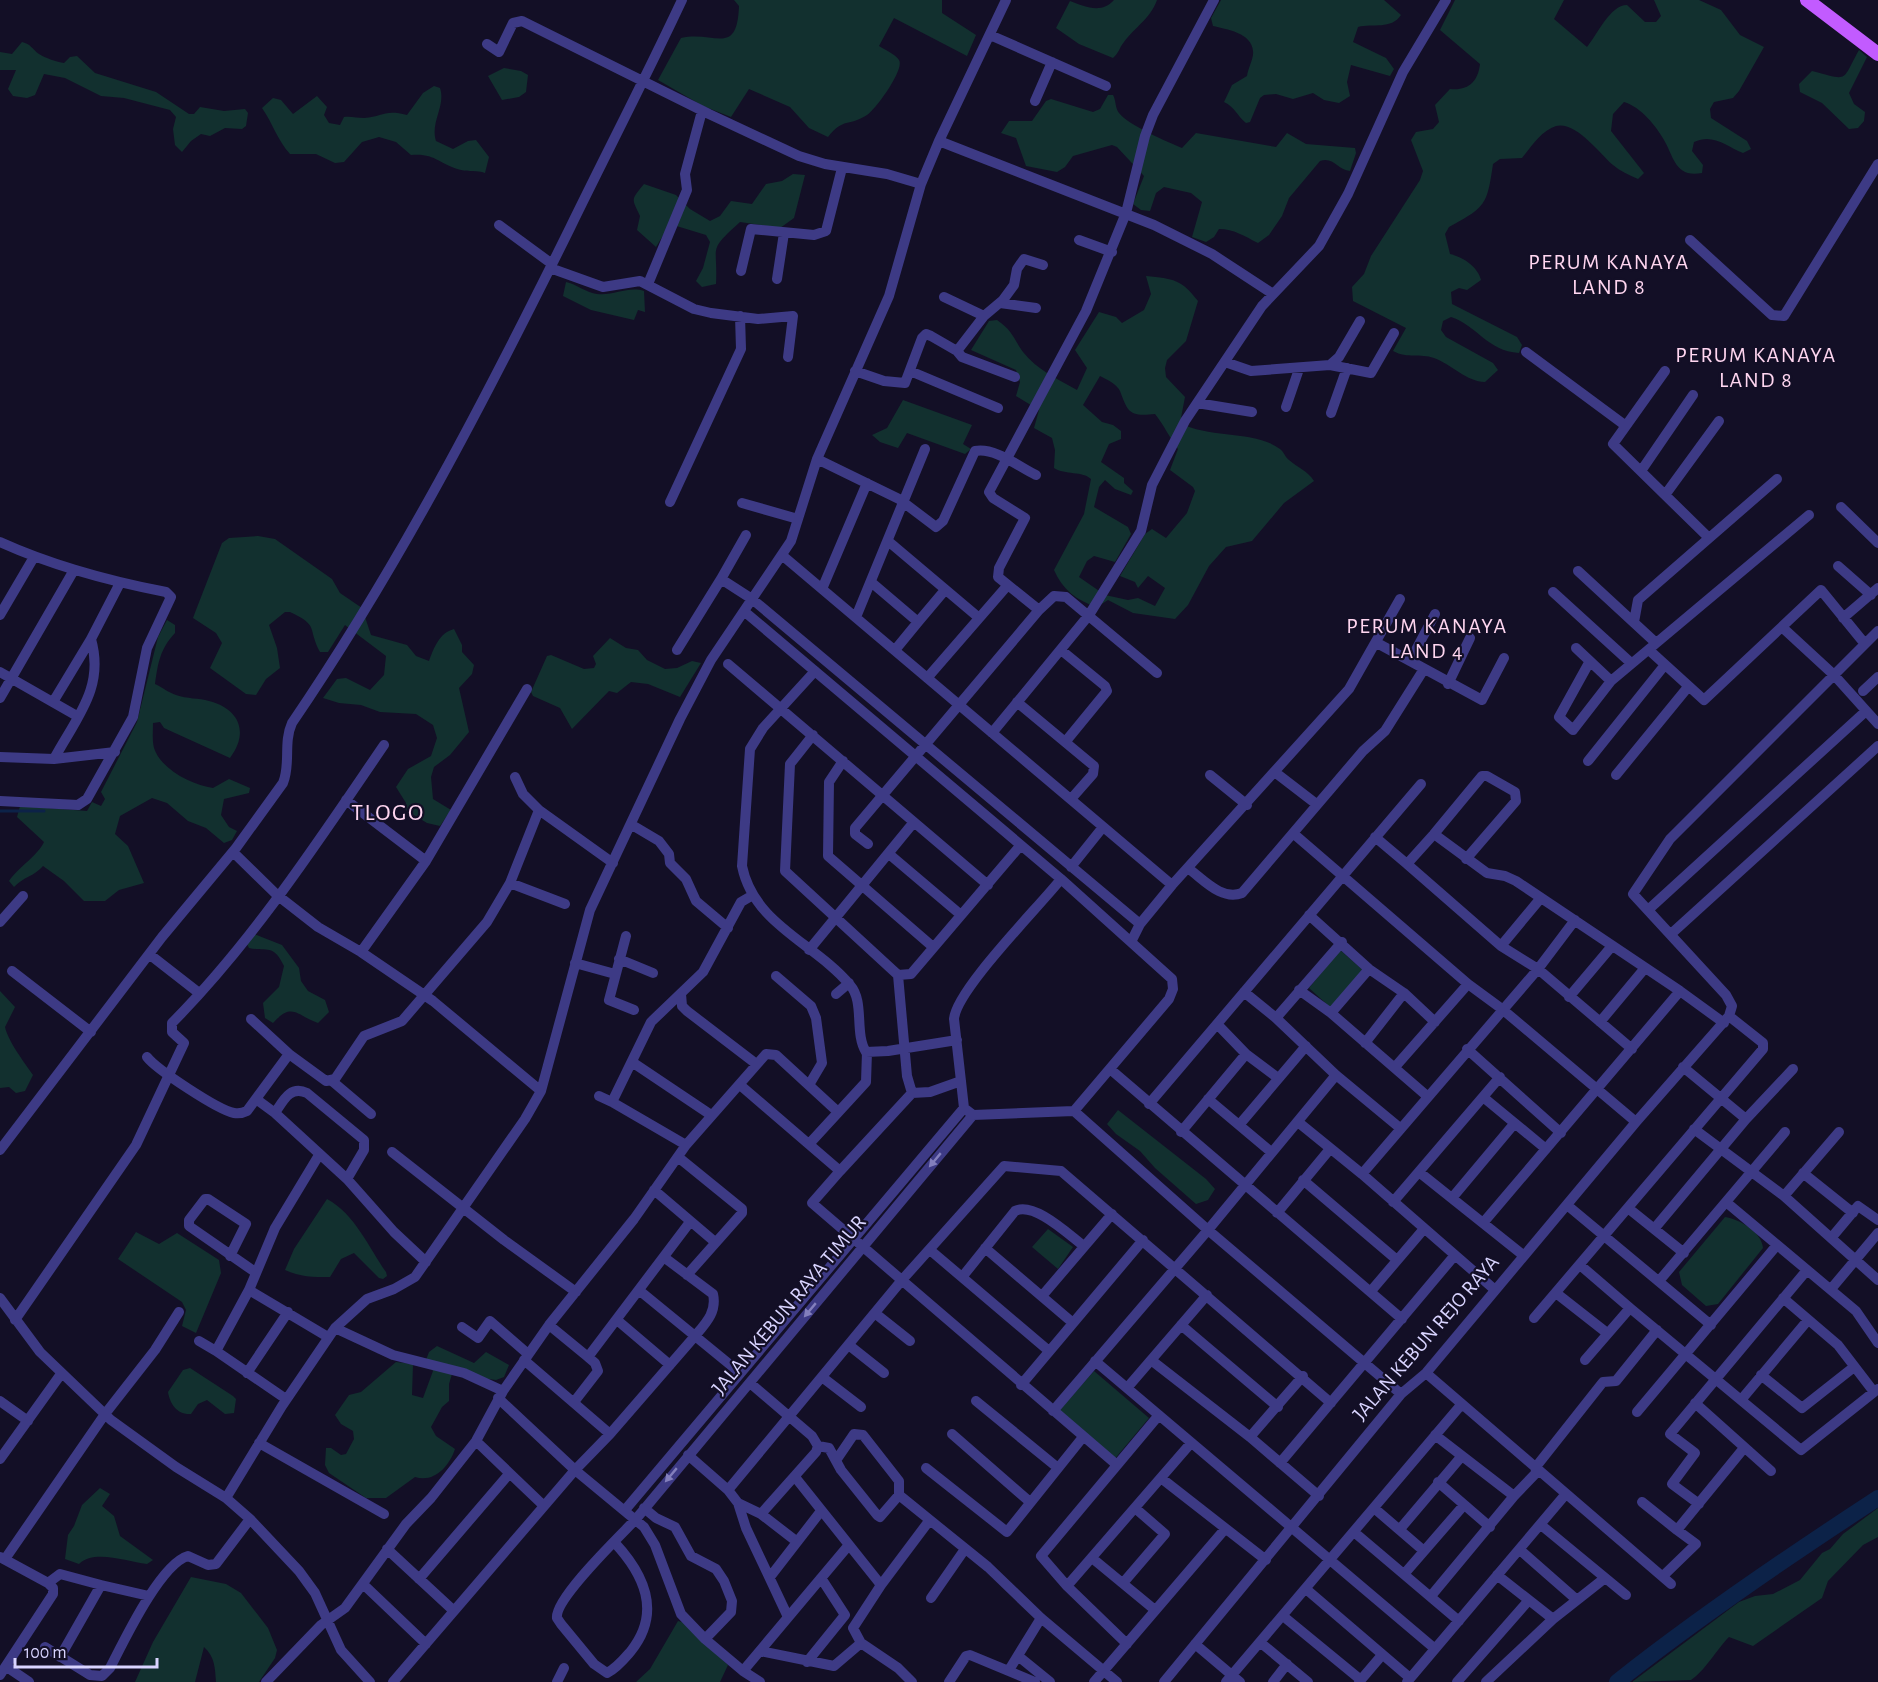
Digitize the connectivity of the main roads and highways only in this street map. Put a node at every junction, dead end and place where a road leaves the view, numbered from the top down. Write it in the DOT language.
graph roads {
  1 [pos="1807,0"];
  2 [pos="1878,54"];
  1 -- 2 [label="main road"];
}
